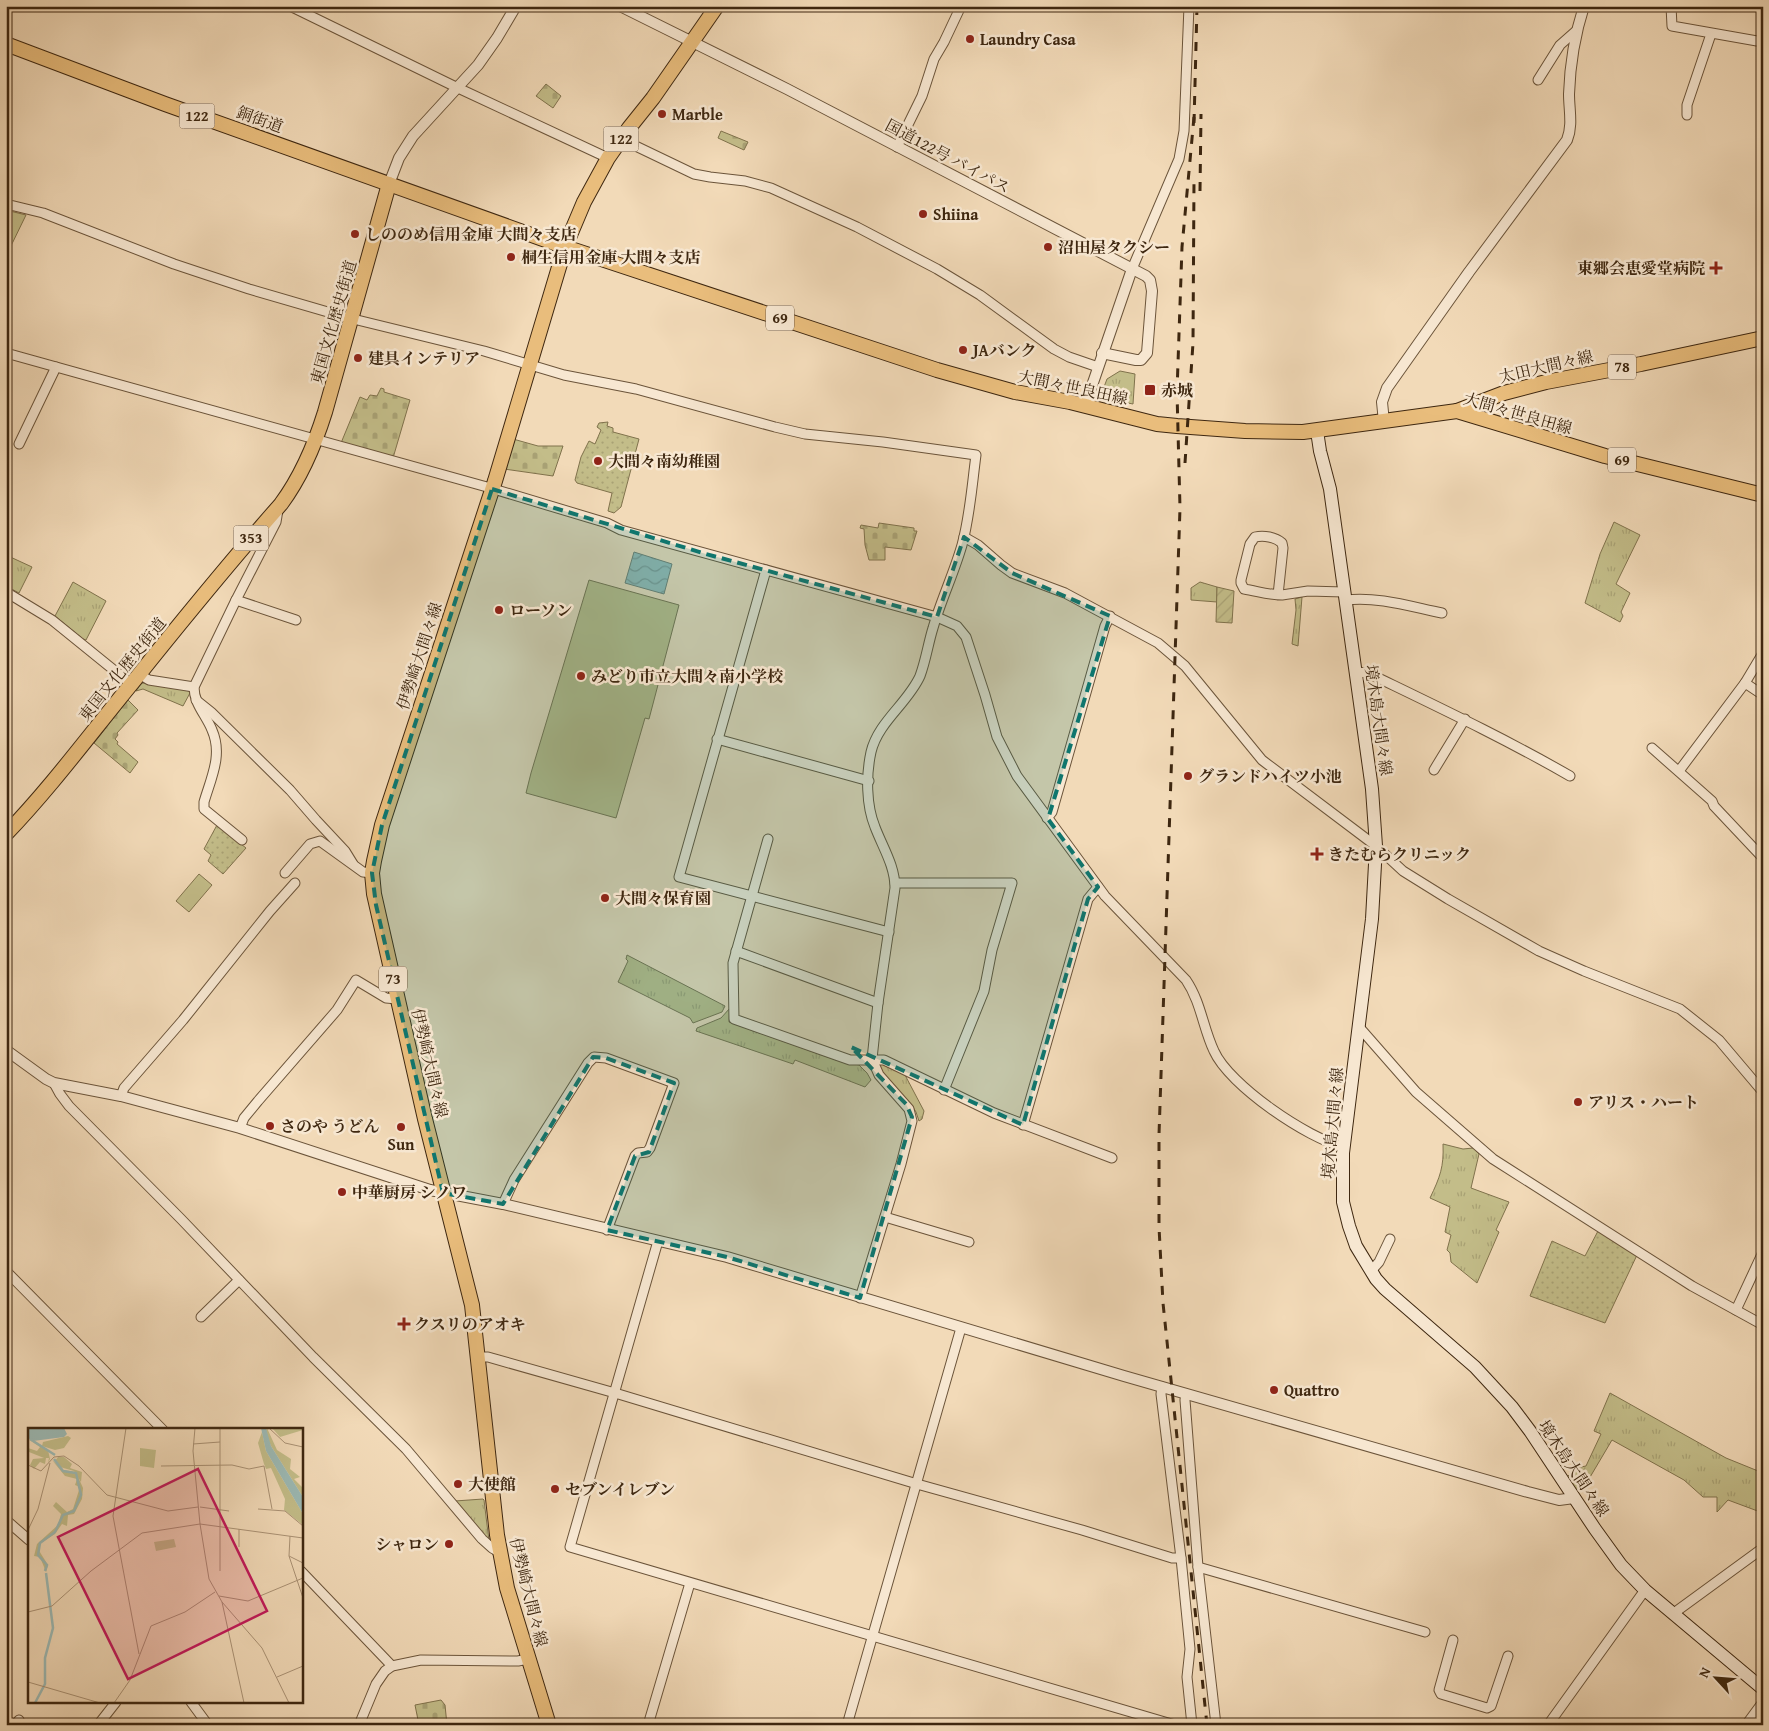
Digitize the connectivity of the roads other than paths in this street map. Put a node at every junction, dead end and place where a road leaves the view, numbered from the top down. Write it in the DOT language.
graph roads {
  1 [pos="290,6"];
  2 [pos="516,6"];
  3 [pos="620,6"];
  4 [pos="717,6"];
  5 [pos="961,6"];
  6 [pos="1189,6"];
  7 [pos="1584,6"];
  8 [pos="1671,6"];
  9 [pos="1577,30"];
  10 [pos="1711,34"];
  11 [pos="693,41"];
  12 [pos="1757,41"];
  13 [pos="6,44"];
  14 [pos="1538,80"];
  15 [pos="458,88"];
  16 [pos="1687,116"];
  17 [pos="621,139"];
  18 [pos="897,147"];
  19 [pos="608,158"];
  20 [pos="389,184"];
  21 [pos="6,204"];
  22 [pos="565,247"];
  23 [pos="1132,269"];
  24 [pos="352,319"];
  25 [pos="1763,338"];
  26 [pos="6,352"];
  27 [pos="1102,353"];
  28 [pos="529,365"];
  29 [pos="56,367"];
  30 [pos="1098,367"];
  31 [pos="1085,406"];
  32 [pos="1457,411"];
  33 [pos="1384,422"];
  34 [pos="1317,431"];
  35 [pos="316,440"];
  36 [pos="19,444"];
  37 [pos="492,489"];
  38 [pos="1763,495"];
  39 [pos="278,507"];
  40 [pos="964,537"];
  41 [pos="766,570"];
  42 [pos="6,592"];
  43 [pos="1278,595"];
  44 [pos="1345,596"];
  45 [pos="236,600"];
  46 [pos="1442,613"];
  47 [pos="1110,616"];
  48 [pos="937,617"];
  49 [pos="296,620"];
  50 [pos="1763,653"];
  51 [pos="1356,672"];
  52 [pos="135,679"];
  53 [pos="1745,683"];
  54 [pos="194,687"];
  55 [pos="1763,695"];
  56 [pos="196,700"];
  57 [pos="1465,720"];
  58 [pos="717,739"];
  59 [pos="1652,748"];
  60 [pos="1434,770"];
  61 [pos="1679,771"];
  62 [pos="1570,776"];
  63 [pos="869,781"];
  64 [pos="1047,818"];
  65 [pos="6,834"];
  66 [pos="768,839"];
  67 [pos="242,840"];
  68 [pos="1376,846"];
  69 [pos="1763,858"];
  70 [pos="353,864"];
  71 [pos="372,872"];
  72 [pos="285,873"];
  73 [pos="295,883"];
  74 [pos="895,883"];
  75 [pos="1098,887"];
  76 [pos="751,897"];
  77 [pos="889,932"];
  78 [pos="736,951"];
  79 [pos="397,999"];
  80 [pos="878,1003"];
  81 [pos="1359,1027"];
  82 [pos="6,1050"];
  83 [pos="872,1059"];
  84 [pos="54,1083"];
  85 [pos="944,1090"];
  86 [pos="1763,1092"];
  87 [pos="121,1096"];
  88 [pos="1023,1125"];
  89 [pos="240,1128"];
  90 [pos="1344,1147"];
  91 [pos="1112,1158"];
  92 [pos="443,1193"];
  93 [pos="502,1204"];
  94 [pos="885,1217"];
  95 [pos="607,1230"];
  96 [pos="1390,1239"];
  97 [pos="658,1241"];
  98 [pos="969,1242"];
  99 [pos="1763,1252"];
  100 [pos="6,1271"];
  101 [pos="1371,1271"];
  102 [pos="238,1280"];
  103 [pos="860,1298"];
  104 [pos="1736,1310"];
  105 [pos="201,1317"];
  106 [pos="1763,1325"];
  107 [pos="961,1328"];
  108 [pos="478,1358"];
  109 [pos="1162,1387"];
  110 [pos="615,1393"];
  111 [pos="1186,1394"];
  112 [pos="161,1428"];
  113 [pos="918,1484"];
  114 [pos="1574,1498"];
  115 [pos="6,1520"];
  116 [pos="28,1539"];
  117 [pos="1763,1548"];
  118 [pos="499,1552"];
  119 [pos="1181,1558"];
  120 [pos="1198,1567"];
  121 [pos="302,1572"];
  122 [pos="690,1582"];
  123 [pos="1645,1590"];
  124 [pos="1674,1613"];
  125 [pos="1425,1632"];
  126 [pos="873,1636"];
  127 [pos="1453,1640"];
  128 [pos="1508,1656"];
  129 [pos="528,1659"];
  130 [pos="392,1666"];
  131 [pos="1763,1689"];
  132 [pos="1763,1702"];
  133 [pos="114,1704"];
  134 [pos="192,1704"];
  135 [pos="15,1725"];
  136 [pos="21,1725"];
  137 [pos="98,1725"];
  138 [pos="208,1725"];
  139 [pos="359,1725"];
  140 [pos="549,1725"];
  141 [pos="648,1725"];
  142 [pos="847,1725"];
  143 [pos="1175,1725"];
  144 [pos="1192,1725"];
  145 [pos="1216,1725"];
  146 [pos="1548,1725"];
  147 [pos="1746,1725"];
  1 -- 15 [label="street"];
  2 -- 15 [label="street"];
  3 -- 11 [label="street, 国道122号 バイパス"];
  4 -- 11 [label="main road, 122"];
  5 -- 18 [label="street"];
  6 -- 23 [label="street"];
  7 -- 9 [label="street"];
  8 -- 10 [label="street"];
  9 -- 14 [label="street"];
  9 -- 33 [label="street"];
  10 -- 12 [label="street"];
  10 -- 16 [label="street"];
  11 -- 17 [label="main road, 122"];
  11 -- 18 [label="street, 国道122号 バイパス"];
  13 -- 20 [label="main road, 銅街道 / 122"];
  15 -- 19 [label="street"];
  15 -- 20 [label="street"];
  17 -- 19 [label="main road, 122"];
  17 -- 30 [label="street"];
  18 -- 23 [label="street, 国道122号 バイパス"];
  19 -- 22 [label="main road, 122"];
  20 -- 22 [label="main road, 122"];
  20 -- 24 [label="main road, 東国文化歴史街道 / 353"];
  21 -- 24 [label="street"];
  22 -- 28 [label="main road, 伊勢崎大間々線 / 73"];
  22 -- 31 [label="main road, 大間々世良田線 / 69"];
  23 -- 27 [label="street"];
  23 -- 27 [label="street, 国道122号 バイパス"];
  24 -- 28 [label="street"];
  24 -- 35 [label="main road, 東国文化歴史街道 / 353"];
  25 -- 32 [label="main road, 太田大間々線 / 78"];
  26 -- 29 [label="street"];
  27 -- 30 [label="street"];
  28 -- 37 [label="main road, 伊勢崎大間々線 / 73"];
  28 -- 40 [label="street"];
  29 -- 35 [label="street"];
  29 -- 36 [label="street"];
  30 -- 31 [label="street"];
  31 -- 34 [label="main road, 大間々世良田線 / 69"];
  32 -- 33 [label="main road, 大間々世良田線 / 69"];
  32 -- 38 [label="main road, 大間々世良田線 / 69"];
  33 -- 34 [label="main road, 大間々世良田線 / 69"];
  34 -- 44 [label="main road, 境木島大間々線"];
  35 -- 37 [label="street"];
  35 -- 39 [label="main road, 東国文化歴史街道 / 353"];
  37 -- 41 [label="street"];
  37 -- 71 [label="main road, 伊勢崎大間々線 / 73"];
  39 -- 45 [label="street"];
  39 -- 52 [label="main road, 東国文化歴史街道 / 353"];
  40 -- 47 [label="street"];
  40 -- 48 [label="street"];
  41 -- 48 [label="street"];
  41 -- 58 [label="street"];
  42 -- 52 [label="street"];
  43 -- 43 [label="street"];
  43 -- 44 [label="street"];
  44 -- 46 [label="street"];
  44 -- 51 [label="main road, 境木島大間々線"];
  45 -- 49 [label="street"];
  45 -- 54 [label="street"];
  47 -- 64 [label="street"];
  47 -- 68 [label="street"];
  48 -- 63 [label="street"];
  48 -- 64 [label="street"];
  50 -- 53 [label="street"];
  51 -- 57 [label="street"];
  51 -- 68 [label="main road, 境木島大間々線"];
  52 -- 54 [label="street"];
  52 -- 65 [label="main road, 東国文化歴史街道 / 353"];
  53 -- 55 [label="street"];
  53 -- 61 [label="street"];
  54 -- 56 [label="street"];
  56 -- 67 [label="street"];
  56 -- 70 [label="street"];
  57 -- 60 [label="street"];
  57 -- 62 [label="street"];
  58 -- 63 [label="street"];
  58 -- 76 [label="street"];
  59 -- 61 [label="street"];
  61 -- 69 [label="street"];
  63 -- 74 [label="street"];
  64 -- 75 [label="street"];
  66 -- 76 [label="street"];
  68 -- 81 [label="main road, 境木島大間々線"];
  68 -- 86 [label="street"];
  70 -- 71 [label="street"];
  70 -- 72 [label="street"];
  71 -- 79 [label="main road, 伊勢崎大間々線 / 73"];
  73 -- 87 [label="street"];
  74 -- 77 [label="street"];
  74 -- 85 [label="street"];
  75 -- 88 [label="street"];
  75 -- 90 [label="street"];
  76 -- 77 [label="street"];
  76 -- 78 [label="street"];
  77 -- 80 [label="street"];
  78 -- 80 [label="street"];
  78 -- 83 [label="street"];
  79 -- 89 [label="street"];
  79 -- 92 [label="main road, 伊勢崎大間々線 / 73"];
  80 -- 83 [label="street"];
  81 -- 90 [label="main road, 境木島大間々線"];
  81 -- 104 [label="street"];
  82 -- 84 [label="street"];
  83 -- 85 [label="street"];
  83 -- 94 [label="street"];
  84 -- 87 [label="street"];
  84 -- 102 [label="street"];
  85 -- 88 [label="street"];
  87 -- 89 [label="street"];
  88 -- 91 [label="street"];
  89 -- 92 [label="street"];
  90 -- 101 [label="main road, 境木島大間々線"];
  92 -- 93 [label="street"];
  92 -- 108 [label="main road, 伊勢崎大間々線 / 73"];
  93 -- 95 [label="street"];
  93 -- 95 [label="street"];
  94 -- 98 [label="street"];
  94 -- 103 [label="street"];
  95 -- 97 [label="street"];
  96 -- 101 [label="street"];
  97 -- 103 [label="street"];
  97 -- 110 [label="street"];
  99 -- 104 [label="street"];
  100 -- 112 [label="street"];
  101 -- 114 [label="main road, 境木島大間々線"];
  102 -- 105 [label="street"];
  102 -- 118 [label="street"];
  103 -- 107 [label="street"];
  104 -- 106 [label="street"];
  107 -- 109 [label="street"];
  107 -- 113 [label="street"];
  108 -- 110 [label="street"];
  108 -- 118 [label="main road, 伊勢崎大間々線 / 73"];
  109 -- 111 [label="street"];
  109 -- 119 [label="street"];
  110 -- 113 [label="street"];
  110 -- 122 [label="street"];
  111 -- 114 [label="street"];
  111 -- 120 [label="street"];
  113 -- 119 [label="street"];
  113 -- 126 [label="street"];
  114 -- 123 [label="main road, 境木島大間々線"];
  115 -- 116 [label="street"];
  117 -- 124 [label="street"];
  118 -- 129 [label="main road, 伊勢崎大間々線 / 73"];
  119 -- 144 [label="street"];
  120 -- 125 [label="street"];
  120 -- 145 [label="street"];
  121 -- 130 [label="street"];
  122 -- 126 [label="street"];
  122 -- 141 [label="street"];
  123 -- 124 [label="main road, 境木島大間々線"];
  123 -- 146 [label="street"];
  124 -- 131 [label="main road, 境木島大間々線"];
  126 -- 142 [label="street"];
  126 -- 143 [label="street"];
  127 -- 128 [label="street"];
  129 -- 130 [label="street"];
  129 -- 140 [label="main road, 伊勢崎大間々線 / 73"];
  130 -- 139 [label="street"];
  132 -- 147 [label="street"];
  133 -- 137 [label="street"];
  134 -- 138 [label="street"];
  135 -- 136 [label="street"];
}
